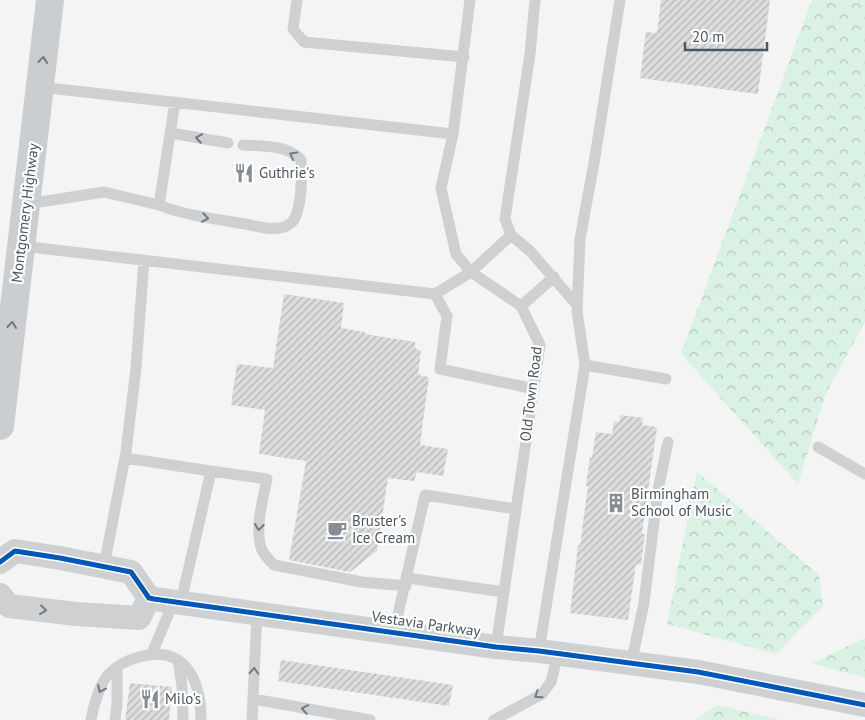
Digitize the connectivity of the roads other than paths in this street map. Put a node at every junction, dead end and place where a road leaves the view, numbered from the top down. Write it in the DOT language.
graph roads {
  1 [pos="50,0"];
  2 [pos="297,0"];
  3 [pos="470,0"];
  4 [pos="535,0"];
  5 [pos="620,0"];
  6 [pos="464,57"];
  7 [pos="40,87"];
  8 [pos="175,102"];
  9 [pos="171,133"];
  10 [pos="453,134"];
  11 [pos="228,143"];
  12 [pos="243,145"];
  13 [pos="26,204"];
  14 [pos="159,205"];
  15 [pos="511,235"];
  16 [pos="21,246"];
  17 [pos="144,260"];
  18 [pos="471,272"];
  19 [pos="554,277"];
  20 [pos="435,294"];
  21 [pos="521,306"];
  22 [pos="577,306"];
  23 [pos="585,365"];
  24 [pos="666,379"];
  25 [pos="534,389"];
  26 [pos="0,426"];
  27 [pos="668,442"];
  28 [pos="818,447"];
  29 [pos="125,458"];
  30 [pos="211,471"];
  31 [pos="865,474"];
  32 [pos="516,509"];
  33 [pos="0,562"];
  34 [pos="104,566"];
  35 [pos="406,582"];
  36 [pos="504,592"];
  37 [pos="0,595"];
  38 [pos="149,598"];
  39 [pos="178,602"];
  40 [pos="257,613"];
  41 [pos="394,632"];
  42 [pos="496,646"];
  43 [pos="549,652"];
  44 [pos="152,653"];
  45 [pos="178,660"];
  46 [pos="631,664"];
  47 [pos="117,668"];
  48 [pos="253,700"];
  49 [pos="865,705"];
  50 [pos="91,720"];
  51 [pos="115,720"];
  52 [pos="183,720"];
  53 [pos="201,720"];
  54 [pos="252,720"];
  55 [pos="370,720"];
  56 [pos="494,720"];
  7 -- 1 [label="main road, Montgomery Highway, one-way"];
  2 -- 6 [label="lane"];
  3 -- 6 [label="lane, Old Town Road"];
  4 -- 15 [label="lane"];
  5 -- 22 [label="lane"];
  6 -- 10 [label="lane, Old Town Road"];
  7 -- 8 [label="lane"];
  7 -- 13 [label="main road, Montgomery Highway"];
  8 -- 9 [label="lane"];
  8 -- 10 [label="lane"];
  11 -- 9 [label="lane, one-way"];
  9 -- 14 [label="lane"];
  10 -- 18 [label="lane, Old Town Road"];
  14 -- 12 [label="lane, one-way"];
  13 -- 14 [label="lane"];
  13 -- 16 [label="main road, Montgomery Highway"];
  15 -- 18 [label="lane"];
  15 -- 19 [label="lane"];
  16 -- 17 [label="lane"];
  26 -- 16 [label="main road, Montgomery Highway, one-way"];
  17 -- 20 [label="lane"];
  17 -- 29 [label="lane"];
  18 -- 20 [label="lane"];
  18 -- 21 [label="lane, Old Town Road"];
  19 -- 21 [label="lane"];
  19 -- 22 [label="lane"];
  20 -- 25 [label="lane"];
  21 -- 25 [label="lane, Old Town Road"];
  22 -- 23 [label="lane"];
  23 -- 24 [label="lane"];
  23 -- 43 [label="lane"];
  25 -- 32 [label="lane, Old Town Road"];
  27 -- 46 [label="lane"];
  28 -- 31 [label="lane"];
  29 -- 30 [label="lane"];
  29 -- 34 [label="lane"];
  30 -- 35 [label="lane, one-way"];
  30 -- 39 [label="lane"];
  32 -- 35 [label="lane"];
  32 -- 36 [label="lane, Old Town Road"];
  33 -- 34 [label="street"];
  34 -- 38 [label="street"];
  35 -- 36 [label="lane"];
  35 -- 41 [label="lane"];
  36 -- 42 [label="lane, Old Town Road"];
  37 -- 38 [label="street, one-way"];
  38 -- 39 [label="street, Vestavia Parkway"];
  39 -- 40 [label="street, Vestavia Parkway"];
  39 -- 44 [label="lane"];
  40 -- 41 [label="street, Vestavia Parkway"];
  48 -- 40 [label="lane, one-way"];
  41 -- 42 [label="street, Vestavia Parkway"];
  42 -- 43 [label="street, Vestavia Parkway"];
  43 -- 46 [label="street, Vestavia Parkway"];
  43 -- 56 [label="lane, one-way"];
  44 -- 45 [label="lane"];
  44 -- 47 [label="lane"];
  45 -- 52 [label="lane"];
  45 -- 53 [label="lane"];
  46 -- 49 [label="street, Vestavia Parkway"];
  47 -- 50 [label="lane, one-way"];
  47 -- 51 [label="lane"];
  48 -- 54 [label="lane"];
  55 -- 48 [label="lane, one-way"];
}
